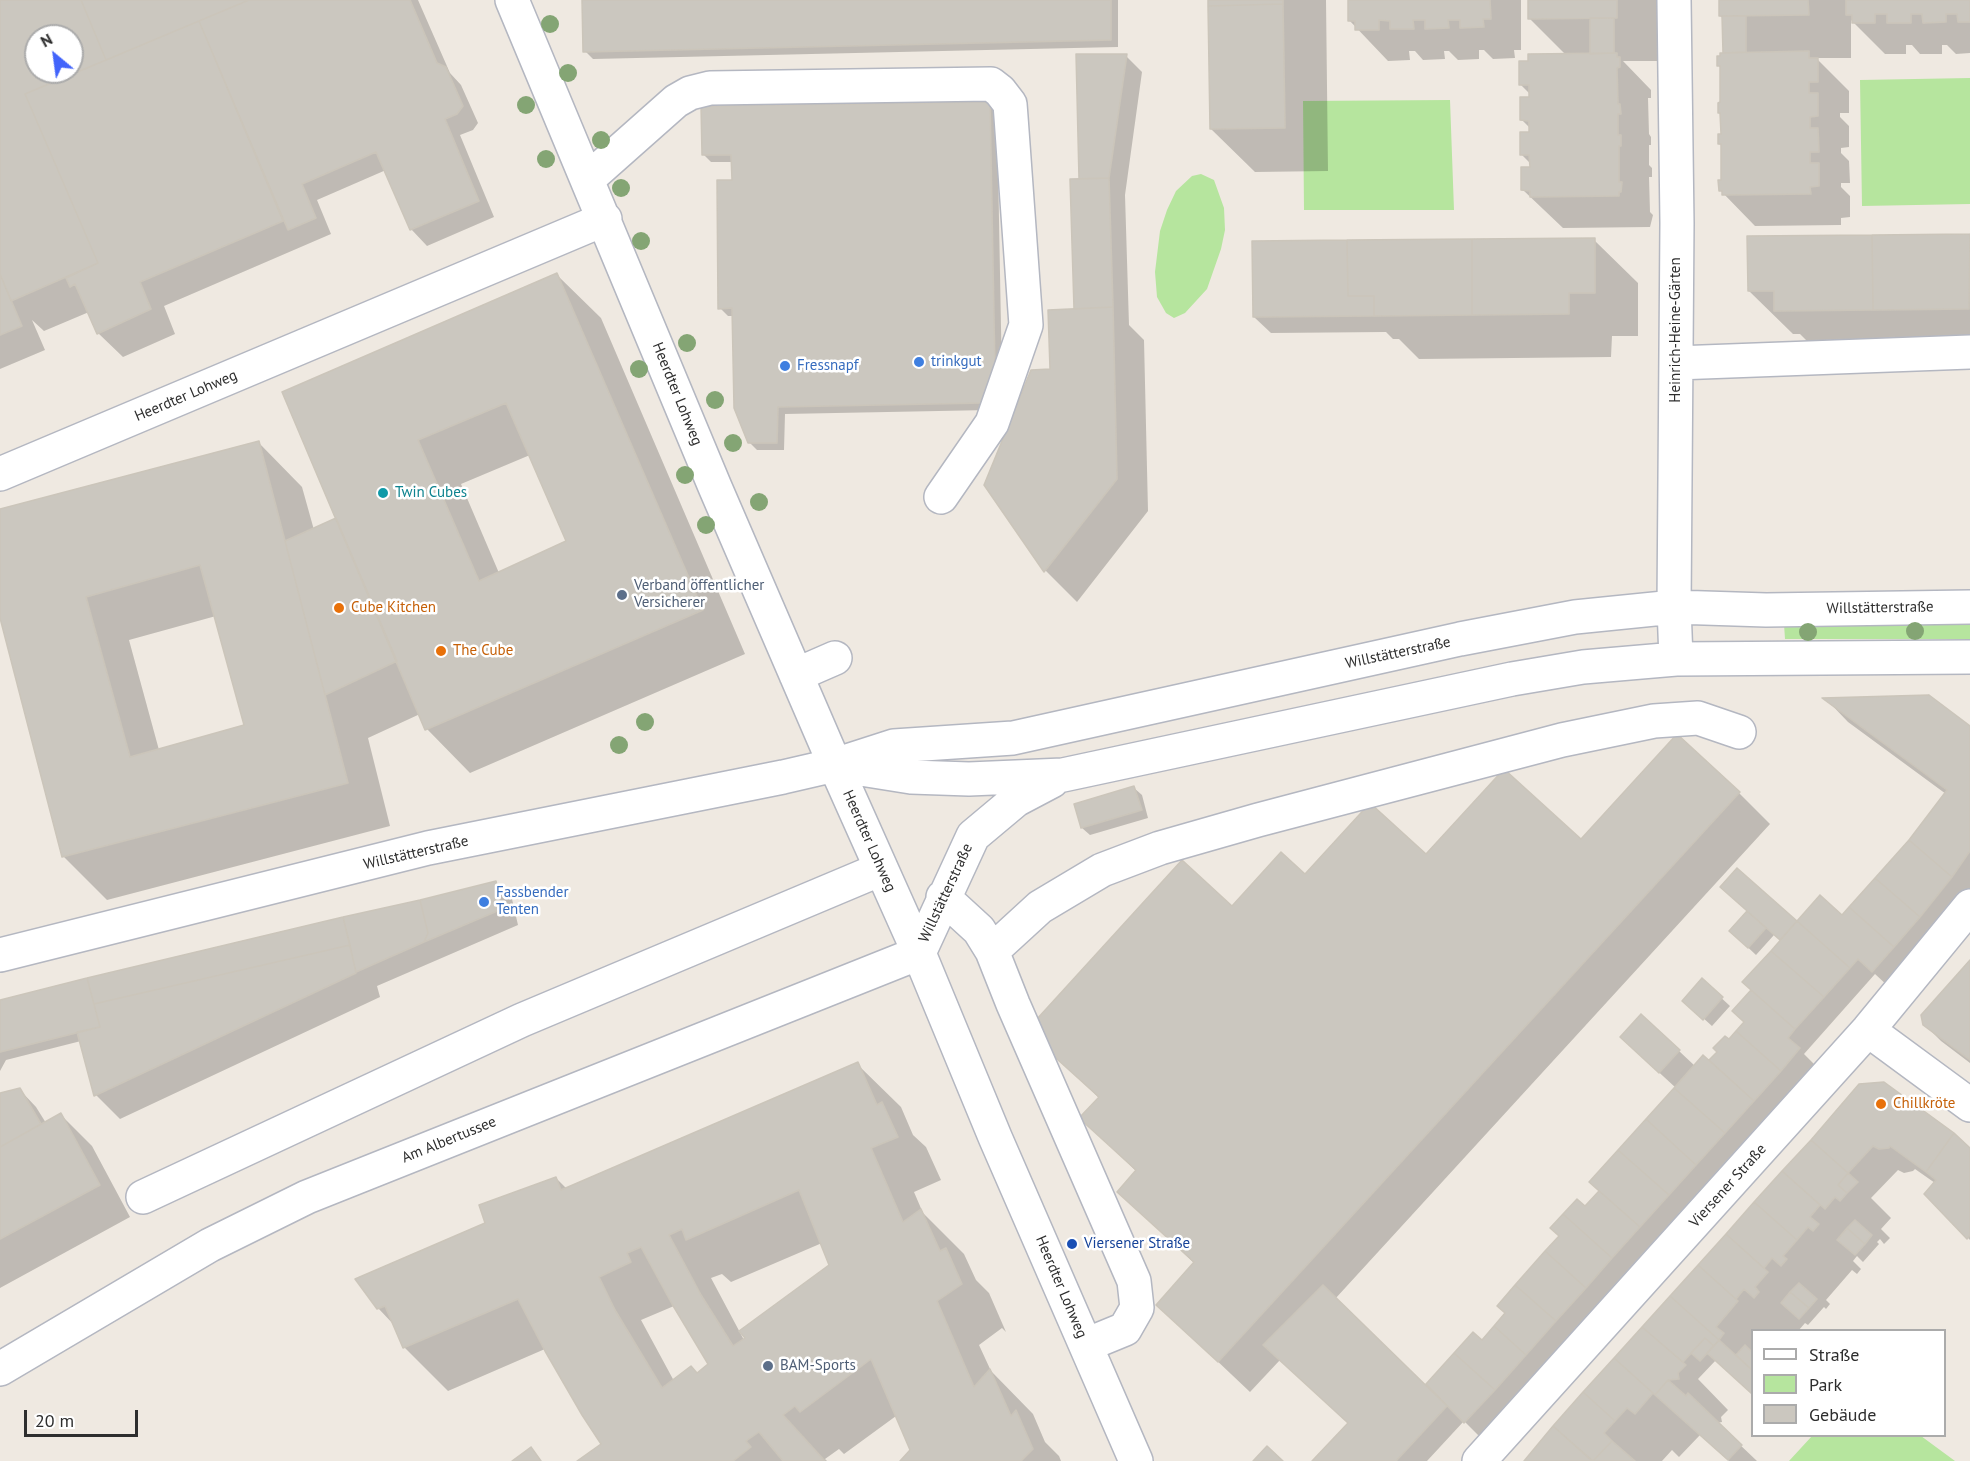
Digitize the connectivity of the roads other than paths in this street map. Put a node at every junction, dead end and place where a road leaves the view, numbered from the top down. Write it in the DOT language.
graph roads {
  1 [pos="512,0"];
  2 [pos="1674,0"];
  3 [pos="588,179"];
  4 [pos="605,219"];
  5 [pos="1970,352"];
  6 [pos="1676,363"];
  7 [pos="0,474"];
  8 [pos="941,497"];
  9 [pos="1674,607"];
  10 [pos="1970,607"];
  11 [pos="1970,657"];
  12 [pos="835,658"];
  13 [pos="1676,659"];
  14 [pos="796,675"];
  15 [pos="1739,732"];
  16 [pos="835,765"];
  17 [pos="1063,775"];
  18 [pos="881,869"];
  19 [pos="943,897"];
  20 [pos="1970,906"];
  21 [pos="992,951"];
  22 [pos="918,953"];
  23 [pos="0,956"];
  24 [pos="1868,1030"];
  25 [pos="1970,1105"];
  26 [pos="143,1197"];
  27 [pos="1086,1345"];
  28 [pos="0,1369"];
  29 [pos="1136,1461"];
  30 [pos="1479,1461"];
  1 -- 3 [label="street, Heerdter Lohweg"];
  2 -- 6 [label="street, Heinrich-Heine-Gärten"];
  3 -- 4 [label="street, Heerdter Lohweg"];
  3 -- 8 [label="street"];
  4 -- 7 [label="street, Heerdter Lohweg"];
  4 -- 14 [label="street, Heerdter Lohweg"];
  5 -- 6 [label="street"];
  6 -- 9 [label="street, Heinrich-Heine-Gärten"];
  9 -- 10 [label="street, Willstätterstraße"];
  9 -- 13 [label="street, Heinrich-Heine-Gärten"];
  9 -- 16 [label="street, Willstätterstraße"];
  11 -- 13 [label="street, Willstätterstraße"];
  12 -- 14 [label="street"];
  13 -- 17 [label="street, Willstätterstraße"];
  14 -- 16 [label="street, Heerdter Lohweg"];
  15 -- 21 [label="street"];
  16 -- 17 [label="street, Willstätterstraße"];
  16 -- 18 [label="street, Heerdter Lohweg"];
  16 -- 23 [label="street, Willstätterstraße"];
  17 -- 19 [label="street, Willstätterstraße"];
  18 -- 22 [label="street, Heerdter Lohweg"];
  18 -- 26 [label="street"];
  19 -- 21 [label="street"];
  19 -- 22 [label="street, Willstätterstraße"];
  20 -- 24 [label="street, Viersener Straße"];
  21 -- 27 [label="street"];
  22 -- 27 [label="street, Heerdter Lohweg"];
  22 -- 28 [label="street, Am Albertussee"];
  24 -- 25 [label="street"];
  24 -- 30 [label="street, Viersener Straße"];
  27 -- 29 [label="street, Heerdter Lohweg"];
}
